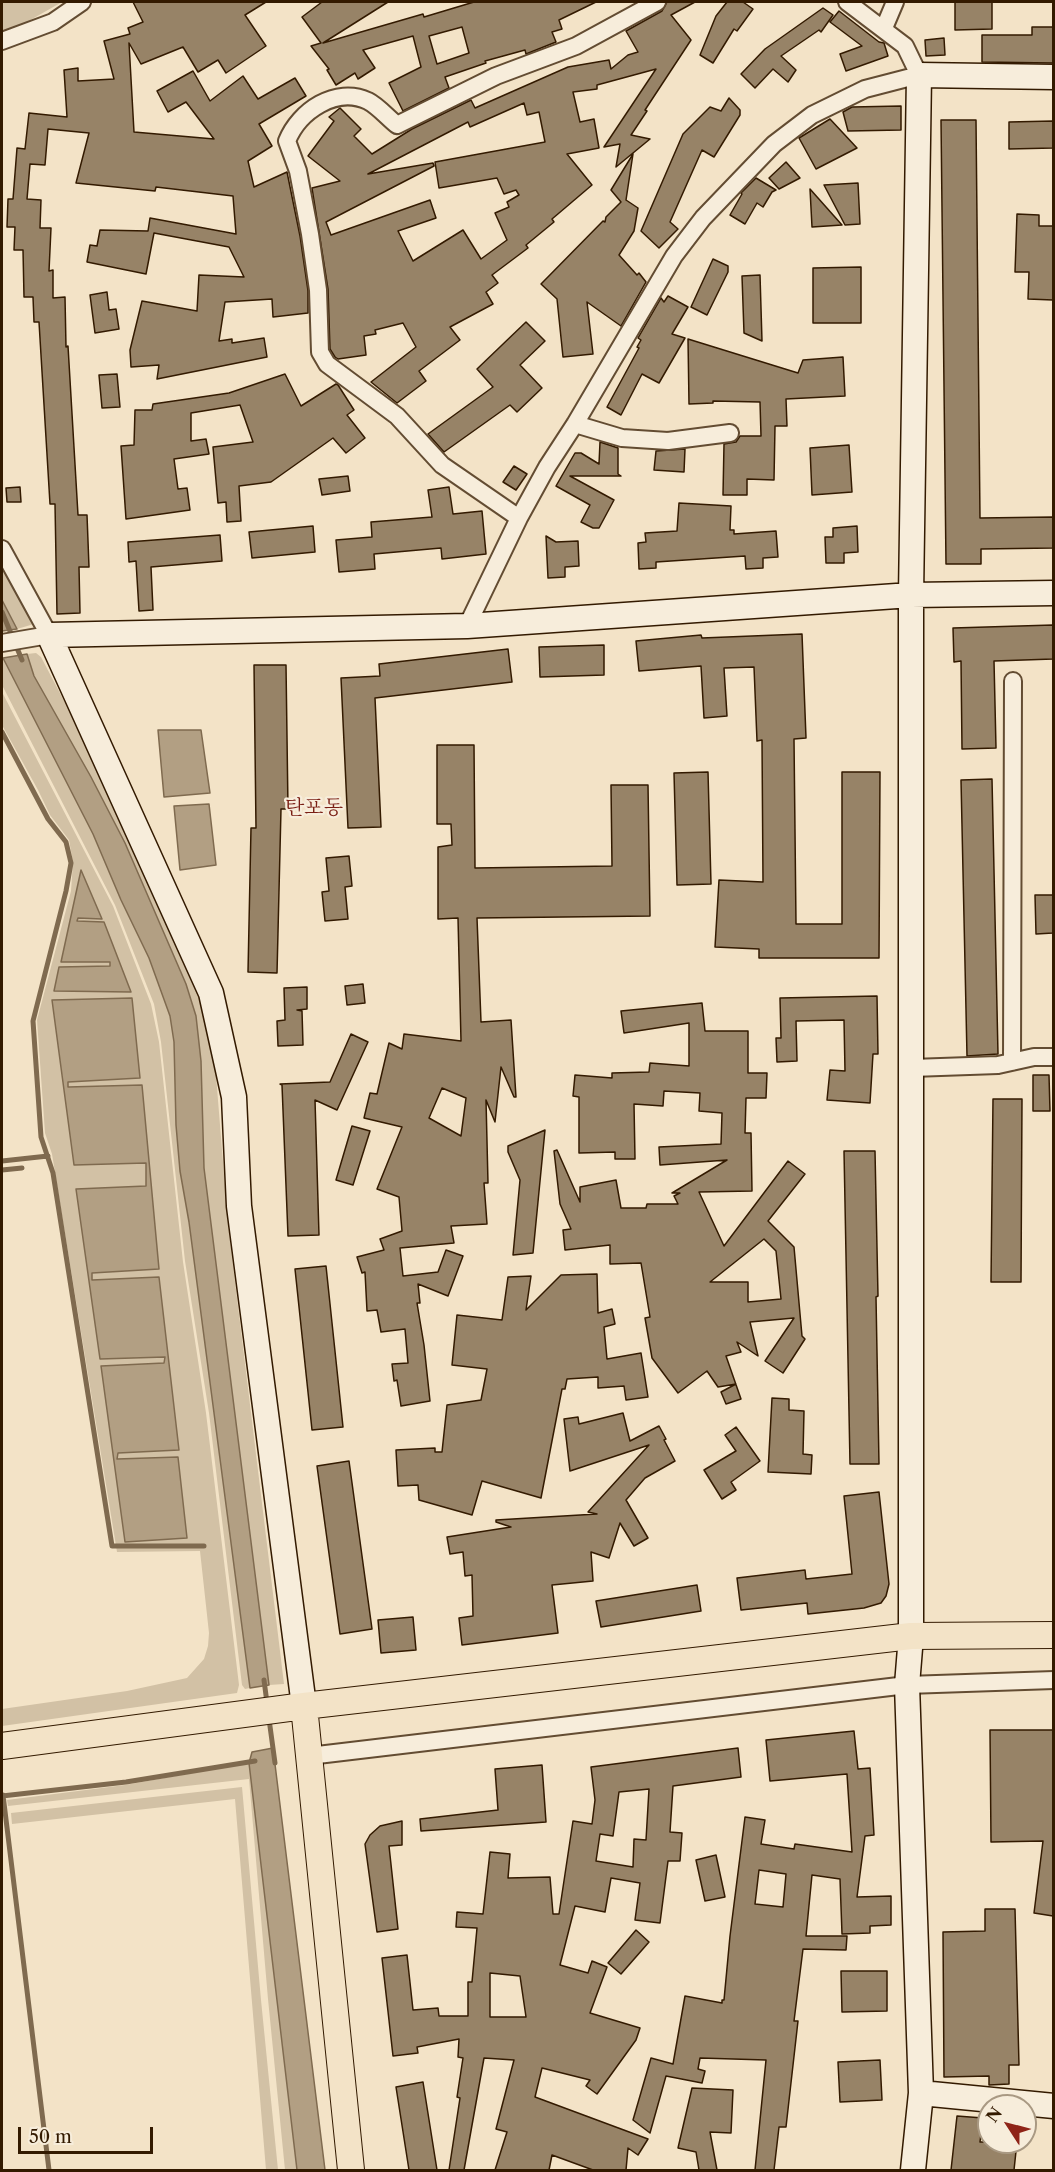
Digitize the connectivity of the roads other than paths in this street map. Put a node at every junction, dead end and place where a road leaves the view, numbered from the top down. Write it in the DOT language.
graph roads {
  1 [pos="82,2"];
  2 [pos="657,2"];
  3 [pos="847,2"];
  4 [pos="895,2"];
  5 [pos="884,28"];
  6 [pos="2,41"];
  7 [pos="918,75"];
  8 [pos="1053,77"];
  9 [pos="575,424"];
  10 [pos="730,433"];
  11 [pos="519,518"];
  12 [pos="2,549"];
  13 [pos="1053,593"];
  14 [pos="911,595"];
  15 [pos="467,627"];
  16 [pos="49,635"];
  17 [pos="2,644"];
  18 [pos="1013,681"];
  19 [pos="1053,1057"];
  20 [pos="1012,1062"];
  21 [pos="912,1068"];
  22 [pos="1053,1635"];
  23 [pos="911,1636"];
  24 [pos="1053,1680"];
  25 [pos="908,1684"];
  26 [pos="295,1708"];
  27 [pos="2,1746"];
  28 [pos="309,1756"];
  29 [pos="921,2093"];
  30 [pos="1053,2106"];
  31 [pos="351,2170"];
  32 [pos="913,2170"];
  1 -- 6 [label="street"];
  2 -- 11 [label="street"];
  3 -- 5 [label="street"];
  4 -- 5 [label="street"];
  5 -- 7 [label="street"];
  7 -- 8 [label="street"];
  7 -- 9 [label="street"];
  7 -- 14 [label="street"];
  9 -- 10 [label="street"];
  9 -- 11 [label="street"];
  11 -- 15 [label="street"];
  12 -- 16 [label="street"];
  13 -- 14 [label="street"];
  14 -- 15 [label="street"];
  14 -- 21 [label="street"];
  15 -- 16 [label="street"];
  16 -- 17 [label="street"];
  16 -- 26 [label="street"];
  18 -- 20 [label="street"];
  19 -- 20 [label="street"];
  20 -- 21 [label="street"];
  21 -- 23 [label="street"];
  22 -- 23 [label="main road"];
  23 -- 25 [label="street"];
  23 -- 26 [label="main road"];
  24 -- 25 [label="street"];
  25 -- 28 [label="street"];
  25 -- 29 [label="street"];
  26 -- 27 [label="main road"];
  26 -- 28 [label="main road"];
  28 -- 31 [label="main road"];
  29 -- 30 [label="street"];
  29 -- 32 [label="street"];
}
